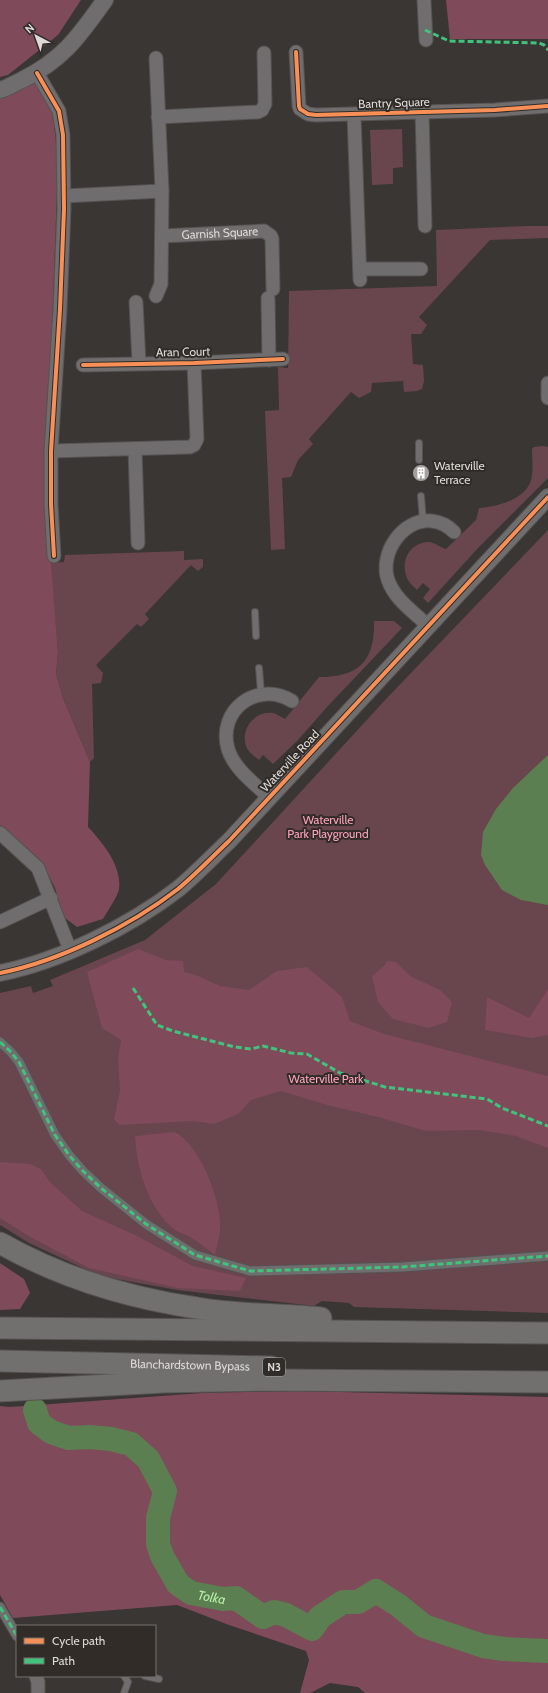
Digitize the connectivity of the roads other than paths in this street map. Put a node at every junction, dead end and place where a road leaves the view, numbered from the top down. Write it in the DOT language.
graph roads {
  1 [pos="105,0"];
  2 [pos="424,0"];
  3 [pos="426,40"];
  4 [pos="296,52"];
  5 [pos="264,53"];
  6 [pos="156,58"];
  7 [pos="37,73"];
  8 [pos="0,90"];
  9 [pos="548,106"];
  10 [pos="422,111"];
  11 [pos="354,115"];
  12 [pos="158,118"];
  13 [pos="162,192"];
  14 [pos="64,196"];
  15 [pos="425,226"];
  16 [pos="162,236"];
  17 [pos="421,269"];
  18 [pos="156,296"];
  19 [pos="136,302"];
  20 [pos="283,359"];
  21 [pos="269,360"];
  22 [pos="139,363"];
  23 [pos="194,363"];
  24 [pos="83,365"];
  25 [pos="548,383"];
  26 [pos="548,398"];
  27 [pos="419,443"];
  28 [pos="135,449"];
  29 [pos="51,451"];
  30 [pos="419,460"];
  31 [pos="421,496"];
  32 [pos="548,497"];
  33 [pos="423,521"];
  34 [pos="454,532"];
  35 [pos="138,543"];
  36 [pos="54,556"];
  37 [pos="255,612"];
  38 [pos="428,626"];
  39 [pos="256,636"];
  40 [pos="259,668"];
  41 [pos="262,693"];
  42 [pos="292,701"];
  43 [pos="270,798"];
  44 [pos="0,833"];
  45 [pos="51,898"];
  46 [pos="0,922"];
  47 [pos="70,950"];
  48 [pos="0,973"];
  49 [pos="0,1042"];
  50 [pos="0,1243"];
  51 [pos="548,1256"];
  52 [pos="0,1328"];
  53 [pos="540,1333"];
  54 [pos="0,1361"];
  55 [pos="548,1374"];
  56 [pos="548,1382"];
  57 [pos="0,1391"];
  58 [pos="0,1607"];
  59 [pos="16,1634"];
  60 [pos="36,1677"];
  61 [pos="125,1677"];
  62 [pos="148,1677"];
  63 [pos="159,1680"];
  64 [pos="38,1693"];
  65 [pos="124,1693"];
  1 -- 7 [label="street"];
  2 -- 3 [label="street"];
  4 -- 11 [label="street, Bantry Square"];
  5 -- 12 [label="street"];
  6 -- 12 [label="street"];
  7 -- 8 [label="street"];
  7 -- 14 [label="street"];
  9 -- 10 [label="street, Bantry Square"];
  10 -- 11 [label="street, Bantry Square"];
  10 -- 15 [label="street, Bantry Square"];
  11 -- 17 [label="street, Bantry Square"];
  12 -- 13 [label="street"];
  13 -- 14 [label="street"];
  13 -- 16 [label="street"];
  14 -- 29 [label="street"];
  16 -- 18 [label="street"];
  16 -- 21 [label="street, Garnish Square"];
  19 -- 22 [label="street, Aran Court"];
  20 -- 21 [label="street, Aran Court"];
  21 -- 23 [label="street, Aran Court"];
  22 -- 23 [label="street, Aran Court"];
  22 -- 24 [label="street, Aran Court"];
  23 -- 28 [label="street, Aran Court"];
  25 -- 26 [label="street"];
  27 -- 30 [label="lane"];
  28 -- 29 [label="street, Aran Court"];
  28 -- 35 [label="street"];
  29 -- 36 [label="street"];
  31 -- 33 [label="lane"];
  32 -- 38 [label="street, Waterville Road"];
  33 -- 34 [label="street"];
  33 -- 38 [label="street"];
  37 -- 39 [label="lane"];
  38 -- 43 [label="street, Waterville Road"];
  40 -- 41 [label="lane"];
  41 -- 42 [label="street"];
  41 -- 43 [label="street"];
  43 -- 47 [label="street, Waterville Road"];
  44 -- 45 [label="street"];
  45 -- 46 [label="street"];
  45 -- 47 [label="street"];
  47 -- 48 [label="street, Waterville Road"];
  49 -- 51 [label="street"];
  50 -- 53 [label="highway"];
  52 -- 53 [label="highway"];
  54 -- 55 [label="highway, Blanchardstown Bypass / N3"];
  56 -- 57 [label="highway"];
  58 -- 59 [label="street"];
  60 -- 64 [label="street"];
  61 -- 65 [label="lane"];
  62 -- 63 [label="lane"];
}
